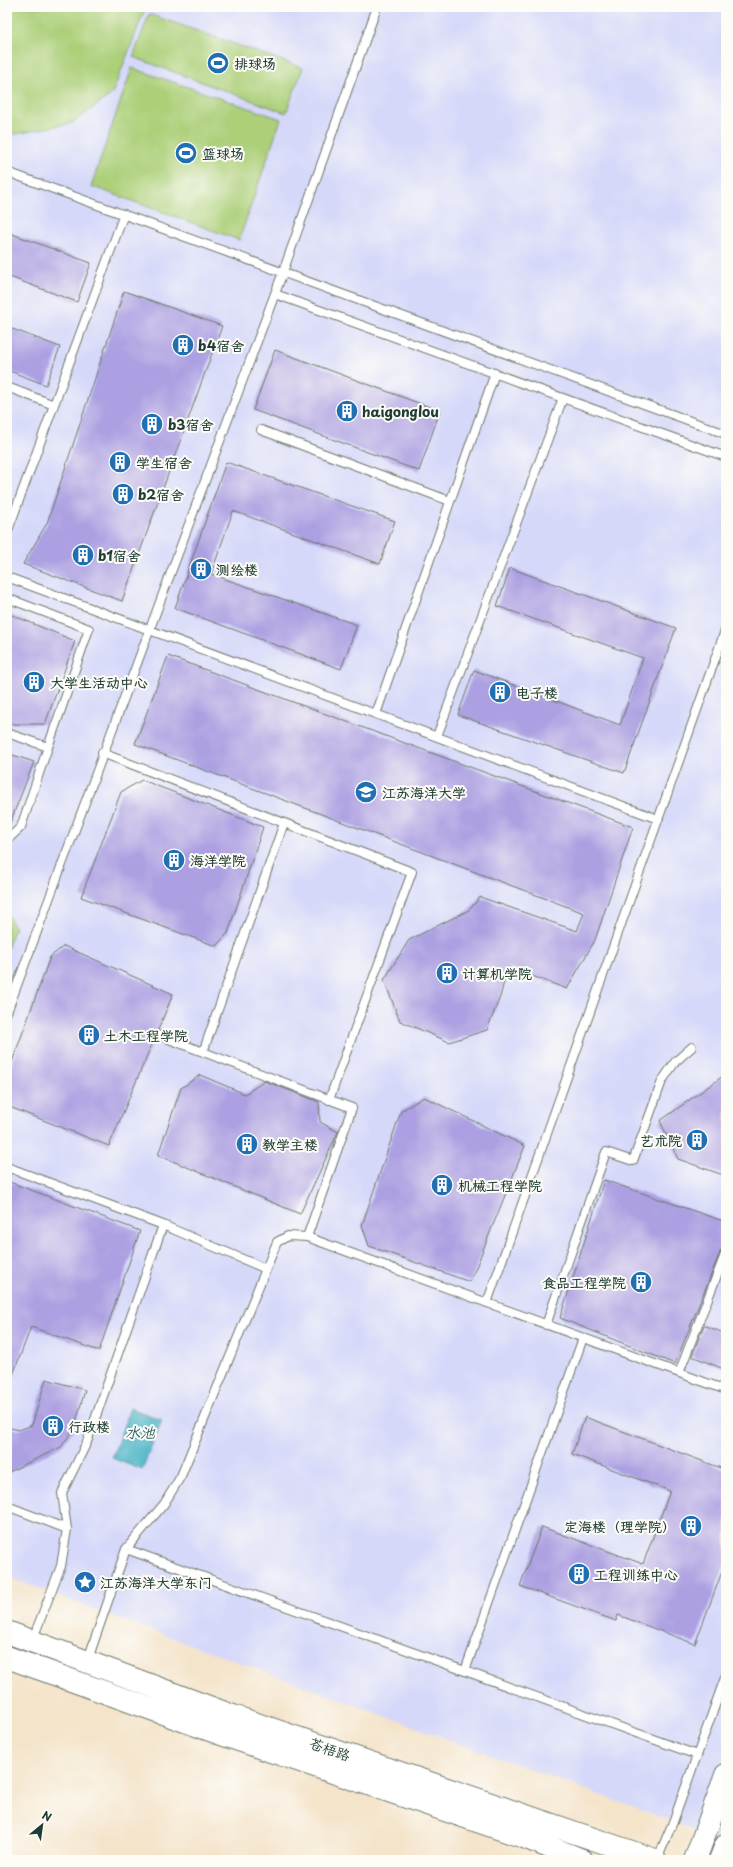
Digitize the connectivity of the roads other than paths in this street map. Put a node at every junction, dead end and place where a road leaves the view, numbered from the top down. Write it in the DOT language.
graph roads {
  1 [pos="377,7"];
  2 [pos="7,172"];
  3 [pos="124,214"];
  4 [pos="283,272"];
  5 [pos="275,294"];
  6 [pos="495,373"];
  7 [pos="7,387"];
  8 [pos="563,398"];
  9 [pos="54,405"];
  10 [pos="261,430"];
  11 [pos="726,434"];
  12 [pos="726,457"];
  13 [pos="450,501"];
  14 [pos="7,533"];
  15 [pos="7,577"];
  16 [pos="7,598"];
  17 [pos="726,628"];
  18 [pos="149,629"];
  19 [pos="376,714"];
  20 [pos="7,733"];
  21 [pos="437,736"];
  22 [pos="48,747"];
  23 [pos="102,753"];
  24 [pos="658,819"];
  25 [pos="284,823"];
  26 [pos="7,840"];
  27 [pos="7,1012"];
  28 [pos="158,1034"];
  29 [pos="692,1047"];
  30 [pos="203,1052"];
  31 [pos="329,1100"];
  32 [pos="7,1167"];
  33 [pos="163,1225"];
  34 [pos="307,1237"];
  35 [pos="726,1252"];
  36 [pos="266,1269"];
  37 [pos="723,1274"];
  38 [pos="487,1303"];
  39 [pos="546,1325"];
  40 [pos="583,1338"];
  41 [pos="679,1373"];
  42 [pos="726,1390"];
  43 [pos="7,1506"];
  44 [pos="67,1529"];
  45 [pos="126,1549"];
  46 [pos="7,1632"];
  47 [pos="32,1642"];
  48 [pos="7,1656"];
  49 [pos="86,1662"];
  50 [pos="465,1671"];
  51 [pos="726,1675"];
  52 [pos="697,1755"];
  53 [pos="726,1775"];
  54 [pos="726,1845"];
  55 [pos="582,1860"];
  56 [pos="656,1860"];
  57 [pos="695,1860"];
  58 [pos="720,1860"];
  1 -- 4 [label="lane"];
  2 -- 3 [label="lane"];
  3 -- 4 [label="lane"];
  3 -- 9 [label="lane"];
  4 -- 5 [label="lane"];
  4 -- 11 [label="lane"];
  5 -- 6 [label="lane"];
  5 -- 18 [label="lane"];
  6 -- 8 [label="lane"];
  6 -- 13 [label="lane"];
  7 -- 9 [label="lane"];
  8 -- 12 [label="lane"];
  8 -- 21 [label="lane"];
  9 -- 14 [label="lane"];
  10 -- 13 [label="lane"];
  13 -- 19 [label="lane"];
  15 -- 18 [label="lane"];
  16 -- 22 [label="lane"];
  17 -- 24 [label="lane"];
  18 -- 19 [label="lane"];
  18 -- 23 [label="lane"];
  19 -- 21 [label="lane"];
  20 -- 22 [label="lane"];
  21 -- 24 [label="lane"];
  22 -- 26 [label="lane"];
  23 -- 25 [label="lane"];
  23 -- 27 [label="lane"];
  24 -- 38 [label="lane"];
  25 -- 30 [label="lane"];
  25 -- 31 [label="lane"];
  28 -- 30 [label="lane"];
  29 -- 39 [label="lane"];
  30 -- 31 [label="lane"];
  31 -- 34 [label="lane"];
  32 -- 33 [label="lane"];
  33 -- 36 [label="lane"];
  33 -- 44 [label="lane"];
  34 -- 36 [label="lane"];
  34 -- 38 [label="lane"];
  35 -- 37 [label="lane"];
  36 -- 45 [label="lane"];
  37 -- 41 [label="lane"];
  38 -- 39 [label="lane"];
  39 -- 40 [label="lane"];
  40 -- 41 [label="lane"];
  40 -- 50 [label="lane"];
  41 -- 42 [label="lane"];
  43 -- 44 [label="lane"];
  44 -- 47 [label="lane"];
  45 -- 49 [label="lane"];
  45 -- 50 [label="lane"];
  46 -- 47 [label="main road, 苍梧路"];
  47 -- 49 [label="main road, 苍梧路"];
  48 -- 55 [label="main road, 苍梧路"];
  49 -- 56 [label="main road, 苍梧路"];
  50 -- 52 [label="lane"];
  51 -- 52 [label="lane"];
  52 -- 56 [label="lane"];
  53 -- 57 [label="main road"];
  54 -- 58 [label="main road"];
}
